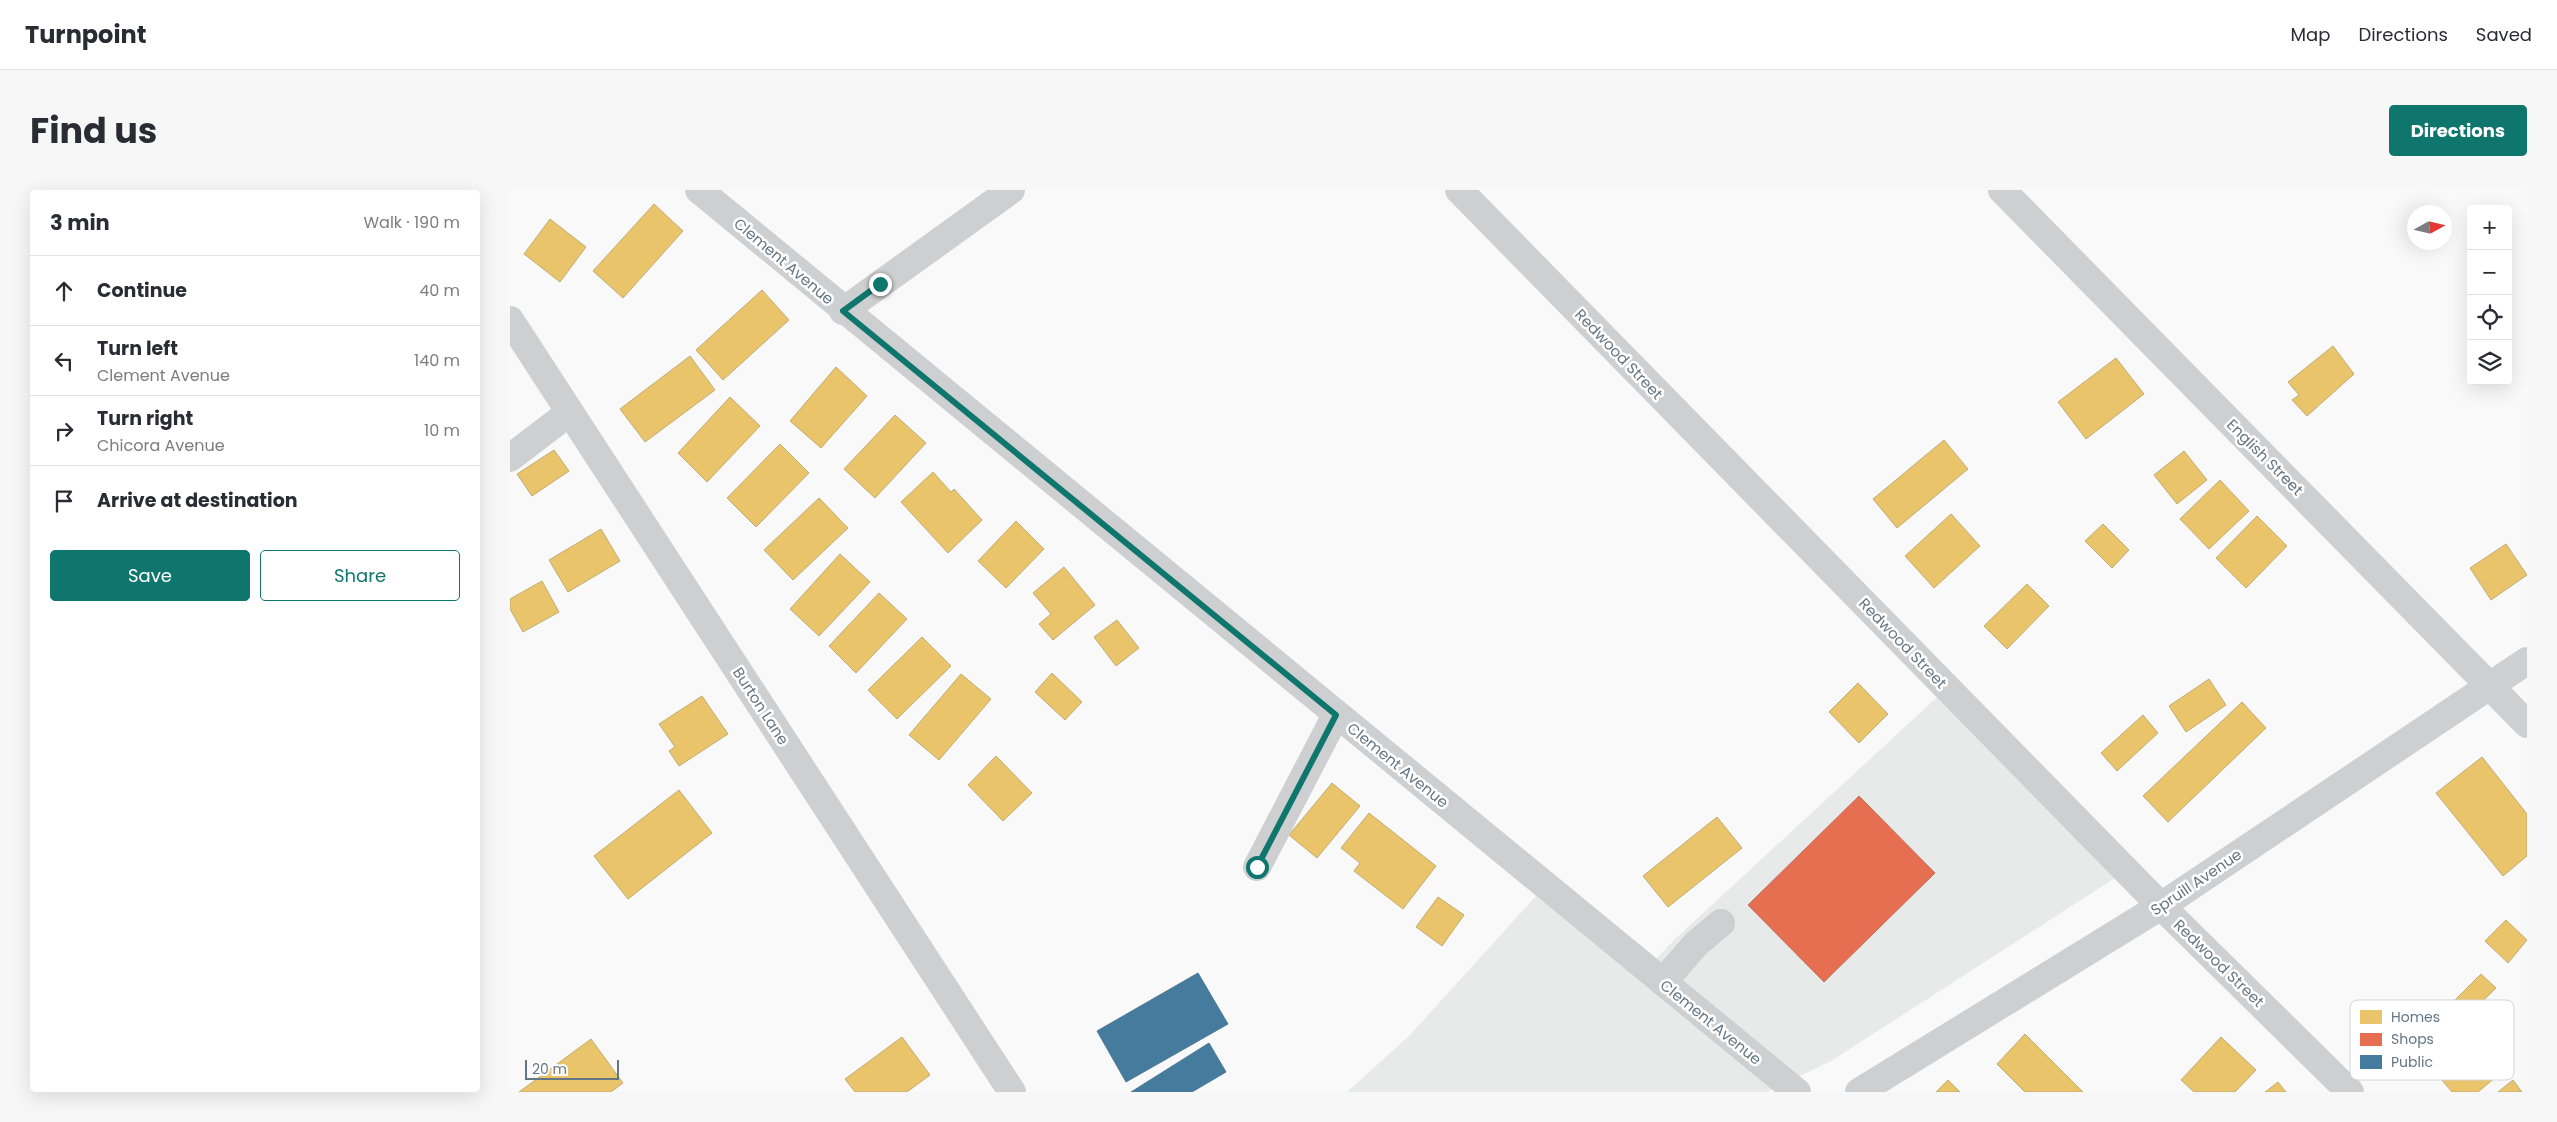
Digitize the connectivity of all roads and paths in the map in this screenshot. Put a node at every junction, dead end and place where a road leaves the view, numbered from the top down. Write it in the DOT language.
graph roads {
  1 [pos="699,190"];
  2 [pos="1011,190"];
  3 [pos="1459,190"];
  4 [pos="2002,190"];
  5 [pos="843,311"];
  6 [pos="510,320"];
  7 [pos="570,412"];
  8 [pos="510,458"];
  9 [pos="2527,661"];
  10 [pos="2489,685"];
  11 [pos="1336,715"];
  12 [pos="2527,724"];
  13 [pos="1257,867"];
  14 [pos="2161,906"];
  15 [pos="1721,923"];
  16 [pos="1663,982"];
  17 [pos="1012,1092"];
  18 [pos="1797,1092"];
  19 [pos="1859,1092"];
  20 [pos="2350,1092"];
  1 -- 5 [label="street, Clement Avenue"];
  2 -- 5 [label="street"];
  3 -- 14 [label="street, Redwood Street"];
  4 -- 10 [label="street, English Street"];
  5 -- 11 [label="street, Clement Avenue"];
  6 -- 7 [label="street, Burton Lane"];
  7 -- 8 [label="street"];
  7 -- 17 [label="street, Burton Lane"];
  9 -- 10 [label="street, Spruill Avenue"];
  10 -- 12 [label="street, English Street"];
  10 -- 14 [label="street, Spruill Avenue"];
  11 -- 13 [label="street"];
  11 -- 16 [label="street, Clement Avenue"];
  14 -- 19 [label="street, Spruill Avenue"];
  14 -- 20 [label="street, Redwood Street"];
  15 -- 16 [label="street"];
  16 -- 18 [label="street, Clement Avenue"];
}
